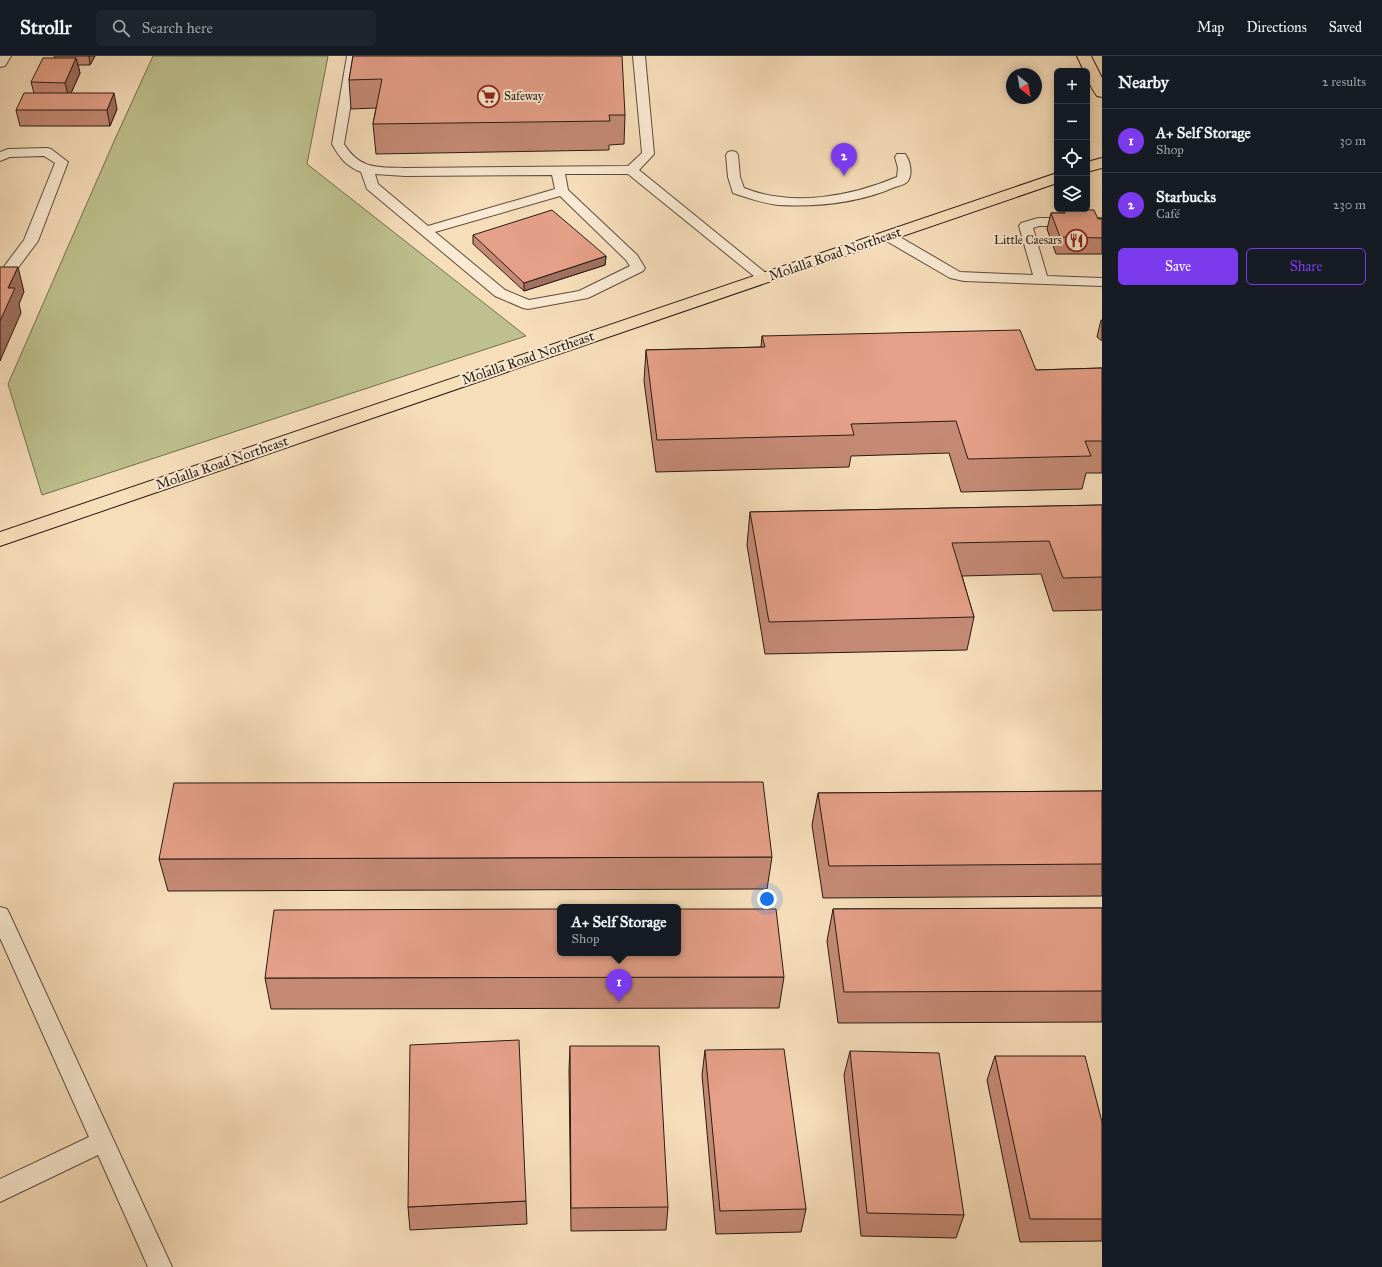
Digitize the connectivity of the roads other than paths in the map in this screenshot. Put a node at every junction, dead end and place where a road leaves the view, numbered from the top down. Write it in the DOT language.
graph roads {
  1 [pos="4,56"];
  2 [pos="353,56"];
  3 [pos="639,56"];
  4 [pos="1084,56"];
  5 [pos="0,63"];
  6 [pos="1102,94"];
  7 [pos="732,155"];
  8 [pos="0,157"];
  9 [pos="901,157"];
  10 [pos="1102,163"];
  11 [pos="1090,166"];
  12 [pos="367,170"];
  13 [pos="632,170"];
  14 [pos="558,171"];
  15 [pos="1054,179"];
  16 [pos="562,191"];
  17 [pos="1102,222"];
  18 [pos="425,231"];
  19 [pos="888,236"];
  20 [pos="0,278"];
  21 [pos="765,278"];
  22 [pos="1040,280"];
  23 [pos="1102,282"];
  24 [pos="0,539"];
  25 [pos="0,915"];
  26 [pos="102,1142"];
  27 [pos="0,1191"];
  28 [pos="160,1267"];
  1 -- 5 [label="street"];
  2 -- 12 [label="lane"];
  3 -- 13 [label="lane"];
  4 -- 6 [label="main road"];
  7 -- 9 [label="lane"];
  8 -- 20 [label="lane"];
  10 -- 11 [label="main road"];
  12 -- 14 [label="lane"];
  12 -- 18 [label="lane"];
  13 -- 14 [label="lane"];
  13 -- 21 [label="lane"];
  14 -- 16 [label="lane"];
  15 -- 19 [label="main road, Molalla Road Northeast"];
  16 -- 18 [label="lane"];
  16 -- 18 [label="lane"];
  17 -- 22 [label="lane"];
  19 -- 21 [label="main road, Molalla Road Northeast"];
  19 -- 22 [label="lane"];
  21 -- 24 [label="main road, Molalla Road Northeast"];
  22 -- 23 [label="lane"];
  25 -- 26 [label="lane"];
  26 -- 27 [label="lane"];
  26 -- 28 [label="lane"];
}
